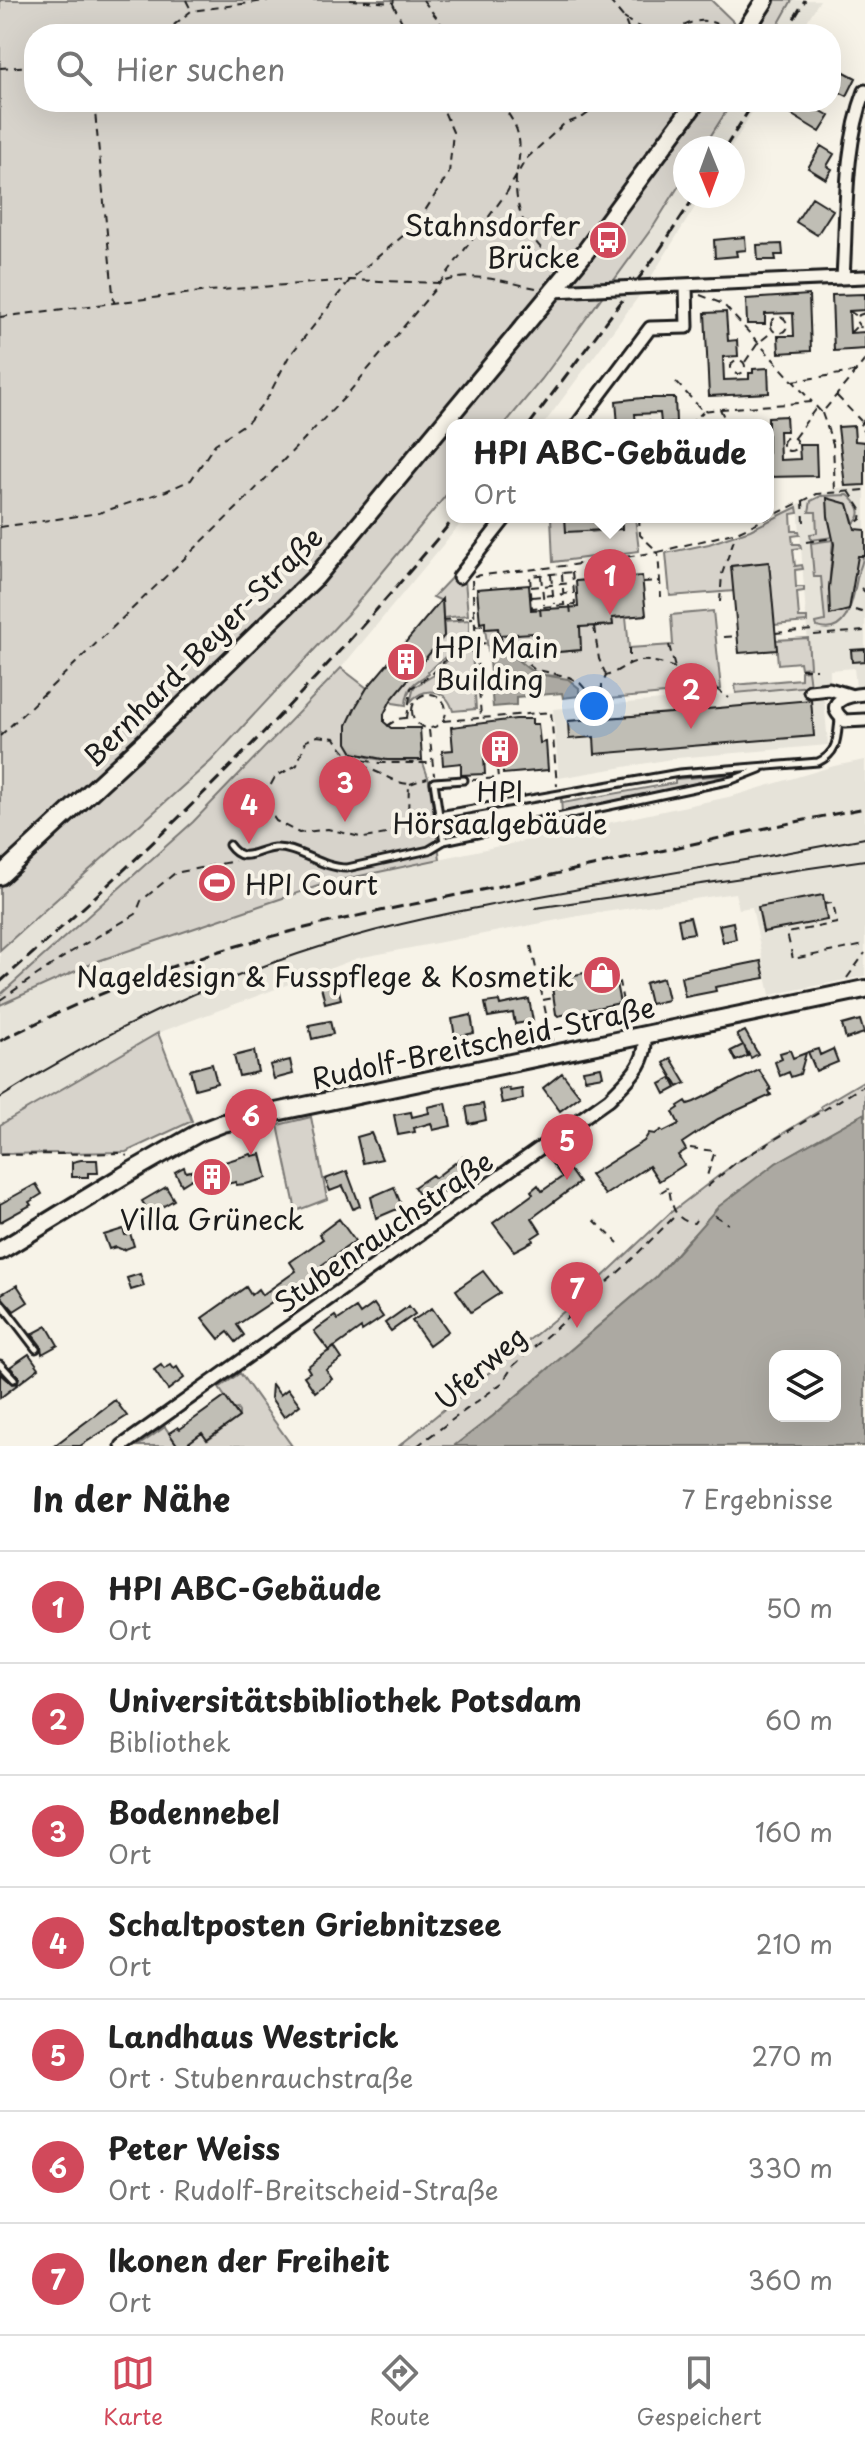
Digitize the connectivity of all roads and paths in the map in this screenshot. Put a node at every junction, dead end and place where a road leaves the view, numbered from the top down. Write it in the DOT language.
graph roads {
  1 [pos="186,0"];
  2 [pos="272,0"];
  3 [pos="350,0"];
  4 [pos="423,0"];
  5 [pos="609,0"];
  6 [pos="765,0"];
  7 [pos="393,1"];
  8 [pos="191,11"];
  9 [pos="624,18"];
  10 [pos="175,24"];
  11 [pos="403,24"];
  12 [pos="441,24"];
  13 [pos="626,24"];
  14 [pos="634,24"];
  15 [pos="687,24"];
  16 [pos="719,24"];
  17 [pos="749,24"];
  18 [pos="24,67"];
  19 [pos="0,68"];
  20 [pos="865,91"];
  21 [pos="95,112"];
  22 [pos="444,112"];
  23 [pos="507,112"];
  24 [pos="590,112"];
  25 [pos="689,112"];
  26 [pos="517,173"];
  27 [pos="570,271"];
  28 [pos="865,277"];
  29 [pos="843,278"];
  30 [pos="350,280"];
  31 [pos="440,283"];
  32 [pos="686,285"];
  33 [pos="553,291"];
  34 [pos="114,303"];
  35 [pos="849,311"];
  36 [pos="865,313"];
  37 [pos="858,316"];
  38 [pos="0,317"];
  39 [pos="858,325"];
  40 [pos="865,328"];
  41 [pos="773,331"];
  42 [pos="850,333"];
  43 [pos="758,343"];
  44 [pos="864,362"];
  45 [pos="744,363"];
  46 [pos="855,372"];
  47 [pos="791,381"];
  48 [pos="676,382"];
  49 [pos="837,395"];
  50 [pos="812,402"];
  51 [pos="817,407"];
  52 [pos="720,409"];
  53 [pos="703,411"];
  54 [pos="822,413"];
  55 [pos="447,419"];
  56 [pos="582,419"];
  57 [pos="695,419"];
  58 [pos="725,419"];
  59 [pos="446,420"];
  60 [pos="863,420"];
  61 [pos="865,433"];
  62 [pos="794,438"];
  63 [pos="849,491"];
  64 [pos="865,491"];
  65 [pos="835,492"];
  66 [pos="803,501"];
  67 [pos="774,515"];
  68 [pos="864,515"];
  69 [pos="804,522"];
  70 [pos="501,523"];
  71 [pos="639,523"];
  72 [pos="757,523"];
  73 [pos="854,524"];
  74 [pos="0,527"];
  75 [pos="737,532"];
  76 [pos="833,538"];
  77 [pos="806,542"];
  78 [pos="658,552"];
  79 [pos="561,573"];
  80 [pos="551,574"];
  81 [pos="541,575"];
  82 [pos="459,577"];
  83 [pos="660,581"];
  84 [pos="643,582"];
  85 [pos="573,583"];
  86 [pos="562,584"];
  87 [pos="552,585"];
  88 [pos="542,586"];
  89 [pos="531,587"];
  90 [pos="861,588"];
  91 [pos="865,592"];
  92 [pos="574,593"];
  93 [pos="563,594"];
  94 [pos="553,595"];
  95 [pos="543,596"];
  96 [pos="532,597"];
  97 [pos="661,597"];
  98 [pos="720,602"];
  99 [pos="570,604"];
  100 [pos="564,605"];
  101 [pos="554,606"];
  102 [pos="542,607"];
  103 [pos="855,610"];
  104 [pos="865,613"];
  105 [pos="571,615"];
  106 [pos="474,618"];
  107 [pos="541,619"];
  108 [pos="442,620"];
  109 [pos="485,625"];
  110 [pos="475,626"];
  111 [pos="594,627"];
  112 [pos="813,630"];
  113 [pos="865,631"];
  114 [pos="775,633"];
  115 [pos="501,635"];
  116 [pos="814,635"];
  117 [pos="738,636"];
  118 [pos="724,637"];
  119 [pos="476,644"];
  120 [pos="669,645"];
  121 [pos="629,648"];
  122 [pos="502,649"];
  123 [pos="629,664"];
  124 [pos="675,668"];
  125 [pos="801,669"];
  126 [pos="816,669"];
  127 [pos="606,676"];
  128 [pos="810,691"];
  129 [pos="865,694"];
  130 [pos="849,695"];
  131 [pos="729,698"];
  132 [pos="839,716"];
  133 [pos="413,717"];
  134 [pos="407,718"];
  135 [pos="481,718"];
  136 [pos="443,721"];
  137 [pos="859,721"];
  138 [pos="387,726"];
  139 [pos="428,729"];
  140 [pos="0,736"];
  141 [pos="422,746"];
  142 [pos="430,746"];
  143 [pos="496,757"];
  144 [pos="350,758"];
  145 [pos="432,763"];
  146 [pos="768,766"];
  147 [pos="434,779"];
  148 [pos="464,780"];
  149 [pos="409,784"];
  150 [pos="557,795"];
  151 [pos="439,815"];
  152 [pos="444,841"];
  153 [pos="229,845"];
  154 [pos="245,860"];
  155 [pos="0,876"];
  156 [pos="824,904"];
  157 [pos="865,945"];
  158 [pos="531,946"];
  159 [pos="865,953"];
  160 [pos="617,983"];
  161 [pos="865,989"];
  162 [pos="835,995"];
  163 [pos="553,998"];
  164 [pos="0,1000"];
  165 [pos="543,1000"];
  166 [pos="628,1025"];
  167 [pos="644,1035"];
  168 [pos="552,1041"];
  169 [pos="865,1085"];
  170 [pos="690,1148"];
  171 [pos="0,1155"];
  172 [pos="141,1166"];
  173 [pos="706,1179"];
  174 [pos="707,1187"];
  175 [pos="661,1192"];
  176 [pos="714,1215"];
  177 [pos="673,1218"];
  178 [pos="594,1220"];
  179 [pos="696,1220"];
  180 [pos="728,1224"];
  181 [pos="618,1243"];
  182 [pos="0,1251"];
  183 [pos="0,1302"];
  184 [pos="36,1349"];
  185 [pos="0,1364"];
  186 [pos="14,1379"];
  187 [pos="122,1446"];
  188 [pos="417,1446"];
  1 -- 8 [label="path"];
  2 -- 8 [label="path"];
  3 -- 7 [label="path"];
  4 -- 12 [label="path"];
  5 -- 9 [label="path"];
  6 -- 17 [label="street"];
  7 -- 11 [label="path"];
  8 -- 10 [label="path"];
  9 -- 13 [label="path"];
  9 -- 14 [label="path"];
  15 -- 16 [label="path"];
  18 -- 19 [label="path"];
  20 -- 29 [label="street"];
  21 -- 34 [label="path"];
  22 -- 30 [label="path"];
  23 -- 26 [label="path"];
  24 -- 26 [label="path"];
  25 -- 27 [label="street, Bernhard-Beyer-Straße"];
  26 -- 27 [label="path"];
  26 -- 31 [label="path"];
  27 -- 33 [label="street, Bernhard-Beyer-Straße"];
  28 -- 29 [label="street"];
  29 -- 32 [label="street"];
  30 -- 31 [label="path"];
  30 -- 34 [label="path"];
  30 -- 74 [label="path"];
  31 -- 33 [label="path"];
  31 -- 140 [label="path"];
  32 -- 33 [label="street, bridge"];
  32 -- 43 [label="path"];
  32 -- 56 [label="street"];
  33 -- 55 [label="street, Bernhard-Beyer-Straße"];
  34 -- 38 [label="path"];
  35 -- 37 [label="path"];
  36 -- 37 [label="path"];
  37 -- 39 [label="path"];
  39 -- 40 [label="path"];
  39 -- 42 [label="path"];
  41 -- 41 [label="path"];
  41 -- 43 [label="path"];
  43 -- 45 [label="path"];
  43 -- 47 [label="path"];
  44 -- 46 [label="path"];
  46 -- 47 [label="path"];
  46 -- 49 [label="path"];
  47 -- 50 [label="path"];
  48 -- 53 [label="path"];
  49 -- 54 [label="path"];
  49 -- 60 [label="path"];
  50 -- 51 [label="path"];
  50 -- 52 [label="path"];
  51 -- 54 [label="path"];
  51 -- 62 [label="path"];
  52 -- 53 [label="path"];
  52 -- 58 [label="path"];
  53 -- 57 [label="path"];
  54 -- 65 [label="path"];
  59 -- 155 [label="street, Bernhard-Beyer-Straße"];
  60 -- 61 [label="path"];
  63 -- 64 [label="path"];
  63 -- 65 [label="path"];
  63 -- 68 [label="path"];
  65 -- 66 [label="path"];
  66 -- 67 [label="path"];
  66 -- 69 [label="path"];
  68 -- 73 [label="path"];
  70 -- 82 [label="street"];
  71 -- 78 [label="path"];
  72 -- 75 [label="path"];
  75 -- 78 [label="path"];
  75 -- 98 [label="path"];
  76 -- 77 [label="path"];
  78 -- 83 [label="path"];
  78 -- 106 [label="path"];
  79 -- 80 [label="path"];
  79 -- 85 [label="path"];
  79 -- 86 [label="path"];
  80 -- 81 [label="path"];
  80 -- 87 [label="path"];
  81 -- 88 [label="path"];
  81 -- 89 [label="path"];
  83 -- 84 [label="path"];
  83 -- 97 [label="path"];
  85 -- 86 [label="path"];
  85 -- 92 [label="path"];
  86 -- 87 [label="path"];
  86 -- 93 [label="path"];
  87 -- 88 [label="path"];
  87 -- 94 [label="path"];
  88 -- 89 [label="path"];
  88 -- 95 [label="path"];
  89 -- 96 [label="path"];
  90 -- 91 [label="path"];
  92 -- 93 [label="path"];
  92 -- 99 [label="path"];
  93 -- 94 [label="path"];
  93 -- 100 [label="path"];
  94 -- 95 [label="path"];
  94 -- 101 [label="path"];
  95 -- 96 [label="path"];
  95 -- 102 [label="path"];
  96 -- 102 [label="path"];
  99 -- 100 [label="path"];
  99 -- 105 [label="path"];
  100 -- 101 [label="path"];
  101 -- 102 [label="path"];
  102 -- 107 [label="path"];
  103 -- 104 [label="path"];
  106 -- 108 [label="path"];
  106 -- 110 [label="path"];
  109 -- 110 [label="path"];
  110 -- 119 [label="path"];
  111 -- 127 [label="path"];
  112 -- 114 [label="path"];
  113 -- 116 [label="path"];
  115 -- 122 [label="path"];
  117 -- 118 [label="path"];
  119 -- 122 [label="path"];
  119 -- 134 [label="path"];
  119 -- 135 [label="path"];
  120 -- 124 [label="path"];
  121 -- 123 [label="path"];
  122 -- 127 [label="path"];
  123 -- 124 [label="path"];
  123 -- 127 [label="path"];
  124 -- 131 [label="path"];
  125 -- 126 [label="path"];
  128 -- 130 [label="street"];
  129 -- 130 [label="street"];
  130 -- 132 [label="street"];
  132 -- 137 [label="street"];
  132 -- 146 [label="lane"];
  133 -- 134 [label="path"];
  133 -- 136 [label="path"];
  133 -- 139 [label="path"];
  134 -- 138 [label="path"];
  135 -- 136 [label="path"];
  135 -- 150 [label="path"];
  136 -- 139 [label="path"];
  139 -- 142 [label="path"];
  141 -- 142 [label="path"];
  142 -- 145 [label="path"];
  143 -- 148 [label="path"];
  144 -- 145 [label="path"];
  144 -- 149 [label="path"];
  144 -- 149 [label="path"];
  145 -- 147 [label="path"];
  146 -- 150 [label="lane"];
  146 -- 152 [label="lane"];
  147 -- 148 [label="lane"];
  147 -- 149 [label="path"];
  147 -- 151 [label="lane"];
  150 -- 151 [label="lane"];
  151 -- 152 [label="lane"];
  152 -- 153 [label="lane"];
  154 -- 164 [label="path"];
  156 -- 157 [label="path"];
  158 -- 165 [label="path"];
  159 -- 162 [label="path"];
  160 -- 166 [label="path"];
  161 -- 162 [label="street, Rudolf-Breitscheid-Straße"];
  162 -- 167 [label="street, Rudolf-Breitscheid-Straße"];
  163 -- 165 [label="path"];
  165 -- 168 [label="path"];
  167 -- 172 [label="street, Rudolf-Breitscheid-Straße"];
  167 -- 187 [label="street, Stubenrauchstraße"];
  169 -- 174 [label="path"];
  170 -- 173 [label="path"];
  171 -- 172 [label="path"];
  172 -- 182 [label="street, Rudolf-Breitscheid-Straße"];
  175 -- 179 [label="path"];
  176 -- 180 [label="path"];
  177 -- 188 [label="path, Uferweg"];
  178 -- 181 [label="path"];
  183 -- 184 [label="lane"];
  185 -- 186 [label="lane"];
}
